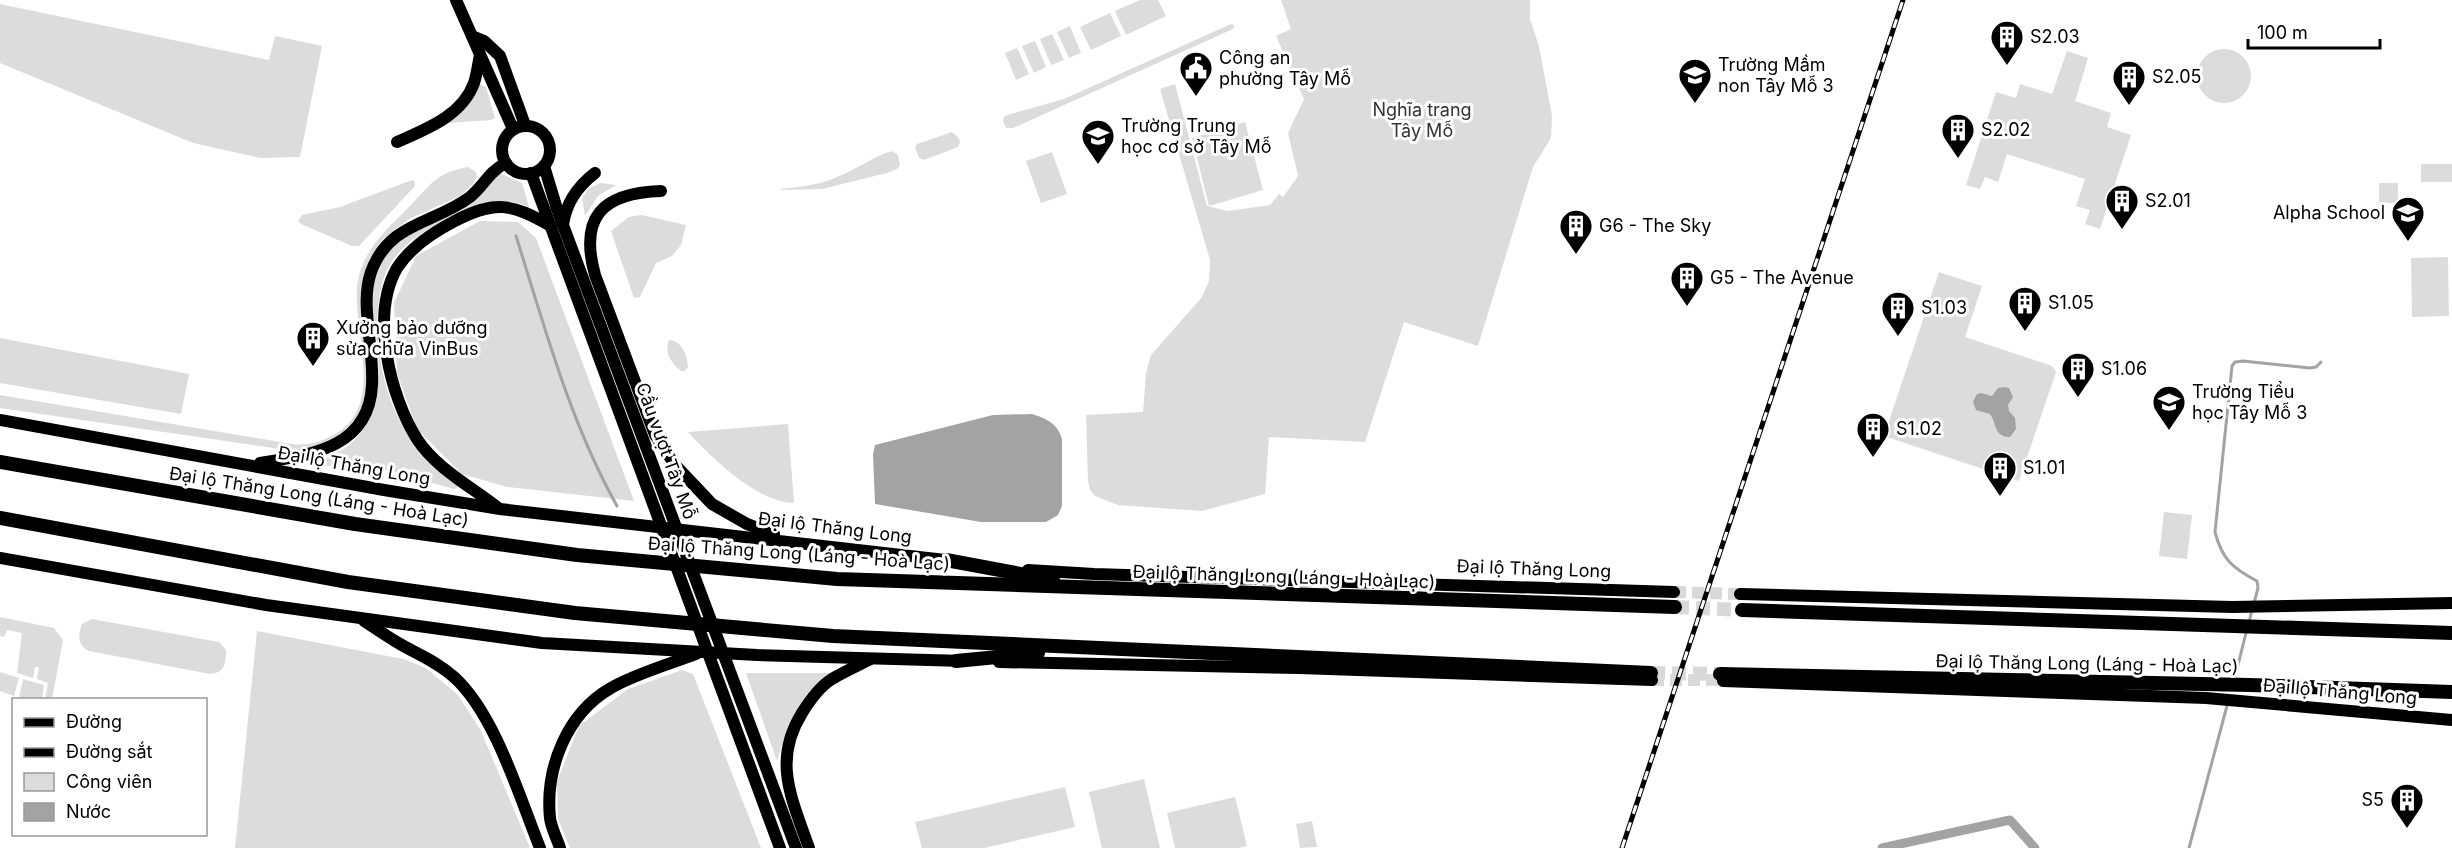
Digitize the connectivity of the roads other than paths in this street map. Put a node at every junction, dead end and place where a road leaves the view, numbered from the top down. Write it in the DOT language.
graph roads {
  1 [pos="456,0"];
  2 [pos="472,36"];
  3 [pos="480,55"];
  4 [pos="519,127"];
  5 [pos="397,142"];
  6 [pos="506,163"];
  7 [pos="544,166"];
  8 [pos="531,173"];
  9 [pos="595,173"];
  10 [pos="660,191"];
  11 [pos="557,226"];
  12 [pos="566,248"];
  13 [pos="0,420"];
  14 [pos="0,462"];
  15 [pos="250,465"];
  16 [pos="500,509"];
  17 [pos="0,518"];
  18 [pos="798,542"];
  19 [pos="0,558"];
  20 [pos="946,560"];
  21 [pos="1108,590"];
  22 [pos="1674,592"];
  23 [pos="1740,594"];
  24 [pos="2452,603"];
  25 [pos="1675,607"];
  26 [pos="1742,610"];
  27 [pos="361,619"];
  28 [pos="2452,633"];
  29 [pos="1109,649"];
  30 [pos="702,652"];
  31 [pos="871,659"];
  32 [pos="956,661"];
  33 [pos="1651,676"];
  34 [pos="1721,677"];
  35 [pos="2452,692"];
  36 [pos="2452,720"];
  37 [pos="540,848"];
  38 [pos="560,848"];
  39 [pos="780,848"];
  40 [pos="796,848"];
  41 [pos="809,848"];
  1 -- 2 [label="main road"];
  2 -- 3 [label="main road"];
  2 -- 4 [label="main road"];
  3 -- 4 [label="main road"];
  3 -- 5 [label="main road"];
  4 -- 6 [label="main road"];
  4 -- 7 [label="main road"];
  6 -- 8 [label="main road"];
  6 -- 15 [label="main road"];
  7 -- 8 [label="main road"];
  7 -- 11 [label="main road, Cầu vượt Tây Mỗ"];
  8 -- 11 [label="main road, Cầu vượt Tây Mỗ"];
  9 -- 11 [label="main road"];
  10 -- 18 [label="main road"];
  11 -- 12 [label="main road, Cầu vượt Tây Mỗ"];
  11 -- 16 [label="main road"];
  12 -- 39 [label="main road, Cầu vượt Tây Mỗ"];
  12 -- 40 [label="main road, Cầu vượt Tây Mỗ"];
  13 -- 15 [label="main road, Đại lộ Thăng Long"];
  14 -- 21 [label="highway, Đại lộ Thăng Long (Láng - Hoà Lạc)"];
  15 -- 16 [label="main road, Đại lộ Thăng Long"];
  16 -- 18 [label="main road, Đại lộ Thăng Long"];
  17 -- 29 [label="highway"];
  18 -- 20 [label="main road, Đại lộ Thăng Long"];
  19 -- 27 [label="main road"];
  20 -- 21 [label="highway"];
  20 -- 22 [label="main road, Đại lộ Thăng Long"];
  21 -- 25 [label="highway, Đại lộ Thăng Long (Láng - Hoà Lạc)"];
  23 -- 24 [label="main road"];
  26 -- 28 [label="highway"];
  27 -- 30 [label="main road"];
  27 -- 37 [label="main road"];
  29 -- 32 [label="highway"];
  29 -- 33 [label="highway"];
  30 -- 31 [label="main road"];
  30 -- 38 [label="main road"];
  31 -- 32 [label="main road"];
  31 -- 41 [label="main road"];
  32 -- 33 [label="main road"];
  34 -- 35 [label="highway, Đại lộ Thăng Long (Láng - Hoà Lạc)"];
  34 -- 36 [label="main road, Đại lộ Thăng Long"];
}
